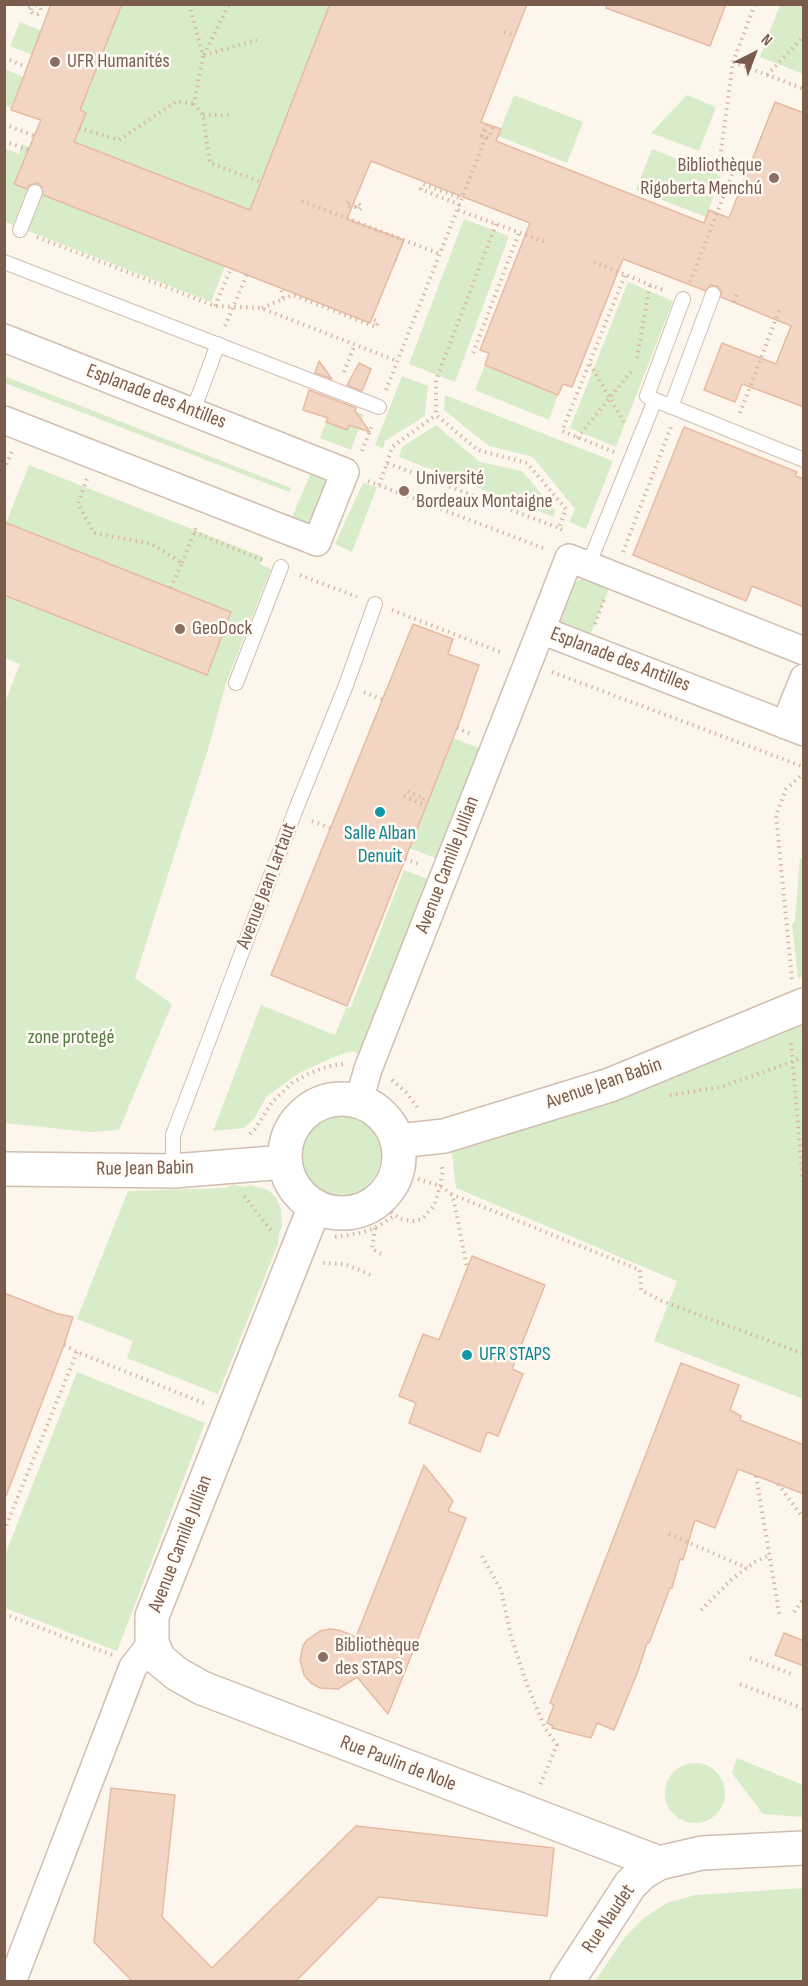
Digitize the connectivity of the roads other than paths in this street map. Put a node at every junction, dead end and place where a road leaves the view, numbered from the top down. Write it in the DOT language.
graph roads {
  1 [pos="34,192"];
  2 [pos="20,230"];
  3 [pos="4,262"];
  4 [pos="713,294"];
  5 [pos="683,299"];
  6 [pos="4,338"];
  7 [pos="218,344"];
  8 [pos="655,400"];
  9 [pos="379,407"];
  10 [pos="674,408"];
  11 [pos="193,411"];
  12 [pos="4,420"];
  13 [pos="804,460"];
  14 [pos="585,555"];
  15 [pos="281,567"];
  16 [pos="375,604"];
  17 [pos="541,630"];
  18 [pos="804,651"];
  19 [pos="804,678"];
  20 [pos="236,683"];
  21 [pos="794,728"];
  22 [pos="795,1009"];
  23 [pos="359,1101"];
  24 [pos="398,1141"];
  25 [pos="285,1162"];
  26 [pos="4,1169"];
  27 [pos="173,1171"];
  28 [pos="315,1206"];
  29 [pos="142,1655"];
  30 [pos="804,1848"];
  31 [pos="659,1863"];
  32 [pos="12,1982"];
  33 [pos="567,1982"];
  1 -- 2 [label="lane"];
  3 -- 7 [label="lane"];
  4 -- 10 [label="lane"];
  5 -- 8 [label="lane"];
  6 -- 11 [label="street, Esplanade des Antilles"];
  7 -- 9 [label="lane"];
  7 -- 11 [label="lane"];
  8 -- 10 [label="lane"];
  8 -- 14 [label="lane"];
  10 -- 13 [label="lane"];
  11 -- 12 [label="street, Esplanade des Antilles"];
  14 -- 17 [label="street, Esplanade des Antilles"];
  14 -- 18 [label="street"];
  15 -- 20 [label="lane"];
  16 -- 27 [label="lane, Avenue Jean Lartaut"];
  17 -- 21 [label="street, Esplanade des Antilles"];
  17 -- 23 [label="street, Avenue Camille Jullian"];
  19 -- 21 [label="street"];
  22 -- 24 [label="street, Avenue Jean Babin"];
  23 -- 24 [label="street"];
  23 -- 25 [label="street"];
  24 -- 28 [label="street"];
  25 -- 27 [label="street, Rue Jean Babin"];
  25 -- 28 [label="street"];
  26 -- 27 [label="street, Rue Jean Babin"];
  28 -- 29 [label="street, Avenue Camille Jullian"];
  29 -- 31 [label="street, Rue Paulin de Nole"];
  29 -- 32 [label="street, Avenue Camille Jullian"];
  30 -- 31 [label="street"];
  31 -- 33 [label="street, Rue Naudet"];
}
